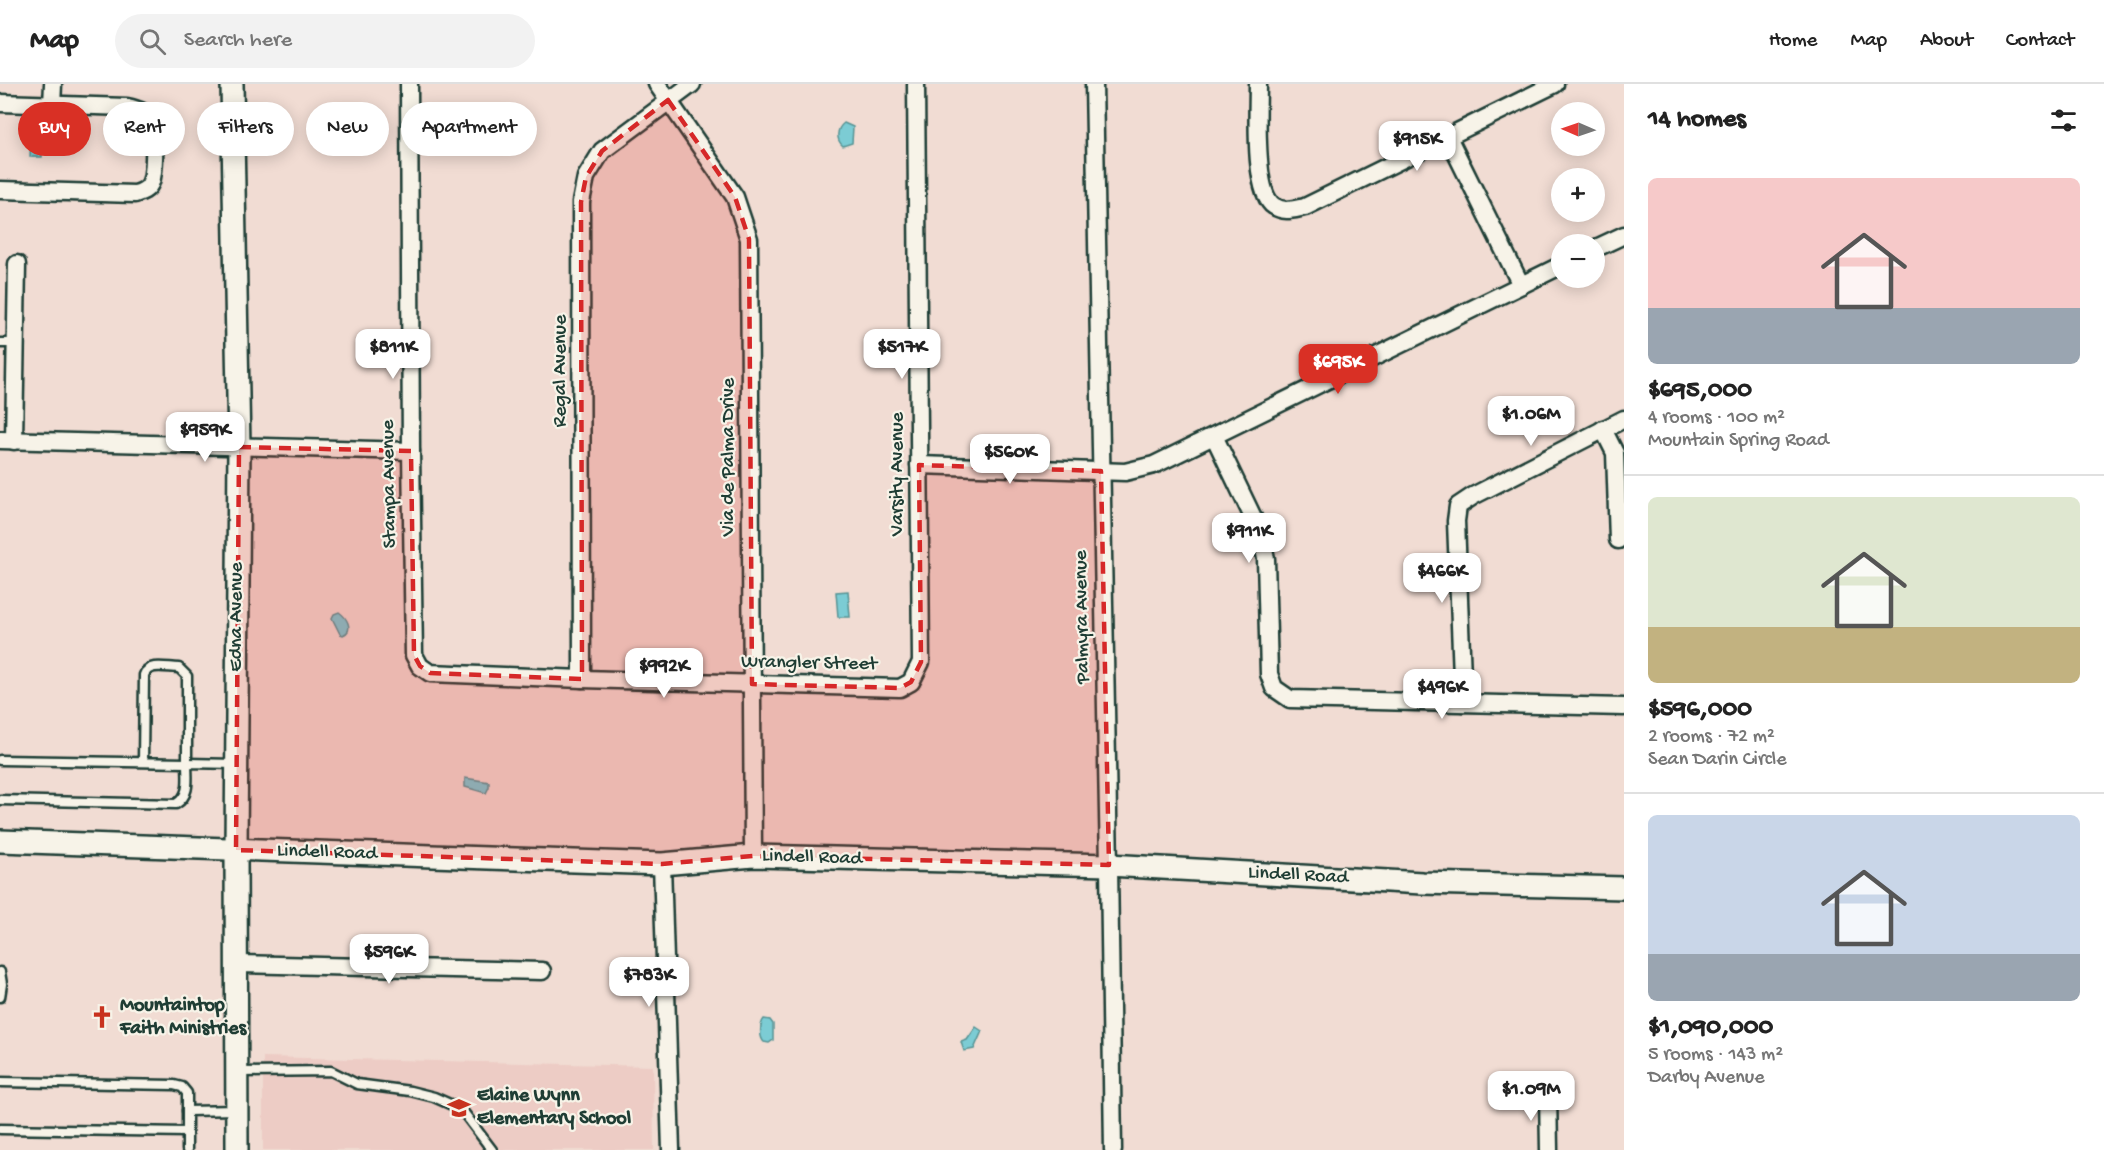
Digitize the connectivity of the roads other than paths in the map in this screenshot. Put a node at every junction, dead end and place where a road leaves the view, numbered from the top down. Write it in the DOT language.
graph roads {
  1 [pos="53,84"];
  2 [pos="232,84"];
  3 [pos="409,84"];
  4 [pos="657,84"];
  5 [pos="692,84"];
  6 [pos="916,84"];
  7 [pos="1094,84"];
  8 [pos="1258,84"];
  9 [pos="1555,84"];
  10 [pos="668,100"];
  11 [pos="52,102"];
  12 [pos="0,103"];
  13 [pos="18,104"];
  14 [pos="91,106"];
  15 [pos="1448,137"];
  16 [pos="0,190"];
  17 [pos="1624,235"];
  18 [pos="1605,244"];
  19 [pos="16,264"];
  20 [pos="1551,271"];
  21 [pos="1521,285"];
  22 [pos="8,343"];
  23 [pos="1624,419"];
  24 [pos="1603,429"];
  25 [pos="1214,436"];
  26 [pos="7,440"];
  27 [pos="239,447"];
  28 [pos="411,451"];
  29 [pos="920,465"];
  30 [pos="1101,471"];
  31 [pos="1618,540"];
  32 [pos="420,666"];
  33 [pos="582,679"];
  34 [pos="911,682"];
  35 [pos="752,684"];
  36 [pos="1463,703"];
  37 [pos="1624,707"];
  38 [pos="0,760"];
  39 [pos="143,762"];
  40 [pos="187,763"];
  41 [pos="236,764"];
  42 [pos="0,800"];
  43 [pos="0,842"];
  44 [pos="236,850"];
  45 [pos="753,856"];
  46 [pos="662,864"];
  47 [pos="1109,865"];
  48 [pos="1624,888"];
  49 [pos="237,964"];
  50 [pos="542,971"];
  51 [pos="0,972"];
  52 [pos="0,997"];
  53 [pos="237,1072"];
  54 [pos="0,1082"];
  55 [pos="1548,1094"];
  56 [pos="237,1110"];
  57 [pos="187,1111"];
  58 [pos="0,1129"];
  59 [pos="187,1132"];
  60 [pos="187,1150"];
  61 [pos="237,1150"];
  62 [pos="492,1150"];
  63 [pos="671,1150"];
  64 [pos="1113,1150"];
  65 [pos="1549,1150"];
  1 -- 11 [label="street"];
  2 -- 27 [label="street, Edna Avenue"];
  3 -- 28 [label="street, Stampa Avenue"];
  4 -- 10 [label="street, Via de Palma Drive"];
  5 -- 10 [label="street, Regal Avenue"];
  6 -- 29 [label="street, Varsity Avenue"];
  7 -- 30 [label="street, Palmyra Avenue"];
  8 -- 15 [label="street"];
  9 -- 15 [label="street"];
  10 -- 33 [label="street, Regal Avenue"];
  10 -- 35 [label="street, Via de Palma Drive"];
  12 -- 13 [label="street"];
  14 -- 16 [label="street"];
  15 -- 21 [label="street"];
  17 -- 18 [label="street"];
  19 -- 22 [label="street"];
  20 -- 21 [label="street"];
  21 -- 25 [label="street"];
  22 -- 26 [label="street"];
  23 -- 24 [label="street"];
  24 -- 31 [label="street"];
  24 -- 36 [label="street"];
  25 -- 30 [label="street"];
  25 -- 36 [label="street"];
  26 -- 27 [label="street"];
  27 -- 28 [label="street"];
  27 -- 41 [label="street, Edna Avenue"];
  28 -- 32 [label="street, Stampa Avenue"];
  29 -- 30 [label="street"];
  29 -- 34 [label="street, Varsity Avenue"];
  30 -- 47 [label="street, Palmyra Avenue"];
  32 -- 33 [label="street, Wrangler Street"];
  33 -- 35 [label="street, Wrangler Street"];
  34 -- 35 [label="street, Wrangler Street"];
  35 -- 45 [label="street, Via de Palma Drive"];
  36 -- 37 [label="street"];
  38 -- 39 [label="lane"];
  39 -- 40 [label="lane"];
  39 -- 40 [label="lane"];
  40 -- 41 [label="lane"];
  40 -- 42 [label="lane"];
  41 -- 44 [label="street, Edna Avenue"];
  43 -- 44 [label="street, Lindell Road"];
  44 -- 46 [label="street, Lindell Road"];
  44 -- 49 [label="street, Edna Avenue"];
  45 -- 46 [label="street, Lindell Road"];
  45 -- 47 [label="street, Lindell Road"];
  46 -- 63 [label="street"];
  47 -- 48 [label="street, Lindell Road"];
  47 -- 64 [label="street, Palmyra Avenue"];
  49 -- 50 [label="street"];
  49 -- 53 [label="street, Edna Avenue"];
  51 -- 52 [label="lane"];
  53 -- 56 [label="street, Edna Avenue"];
  53 -- 62 [label="lane"];
  54 -- 57 [label="lane"];
  55 -- 65 [label="street"];
  56 -- 57 [label="lane"];
  56 -- 61 [label="street, Edna Avenue"];
  57 -- 59 [label="lane"];
  58 -- 59 [label="lane"];
  59 -- 60 [label="lane"];
}
